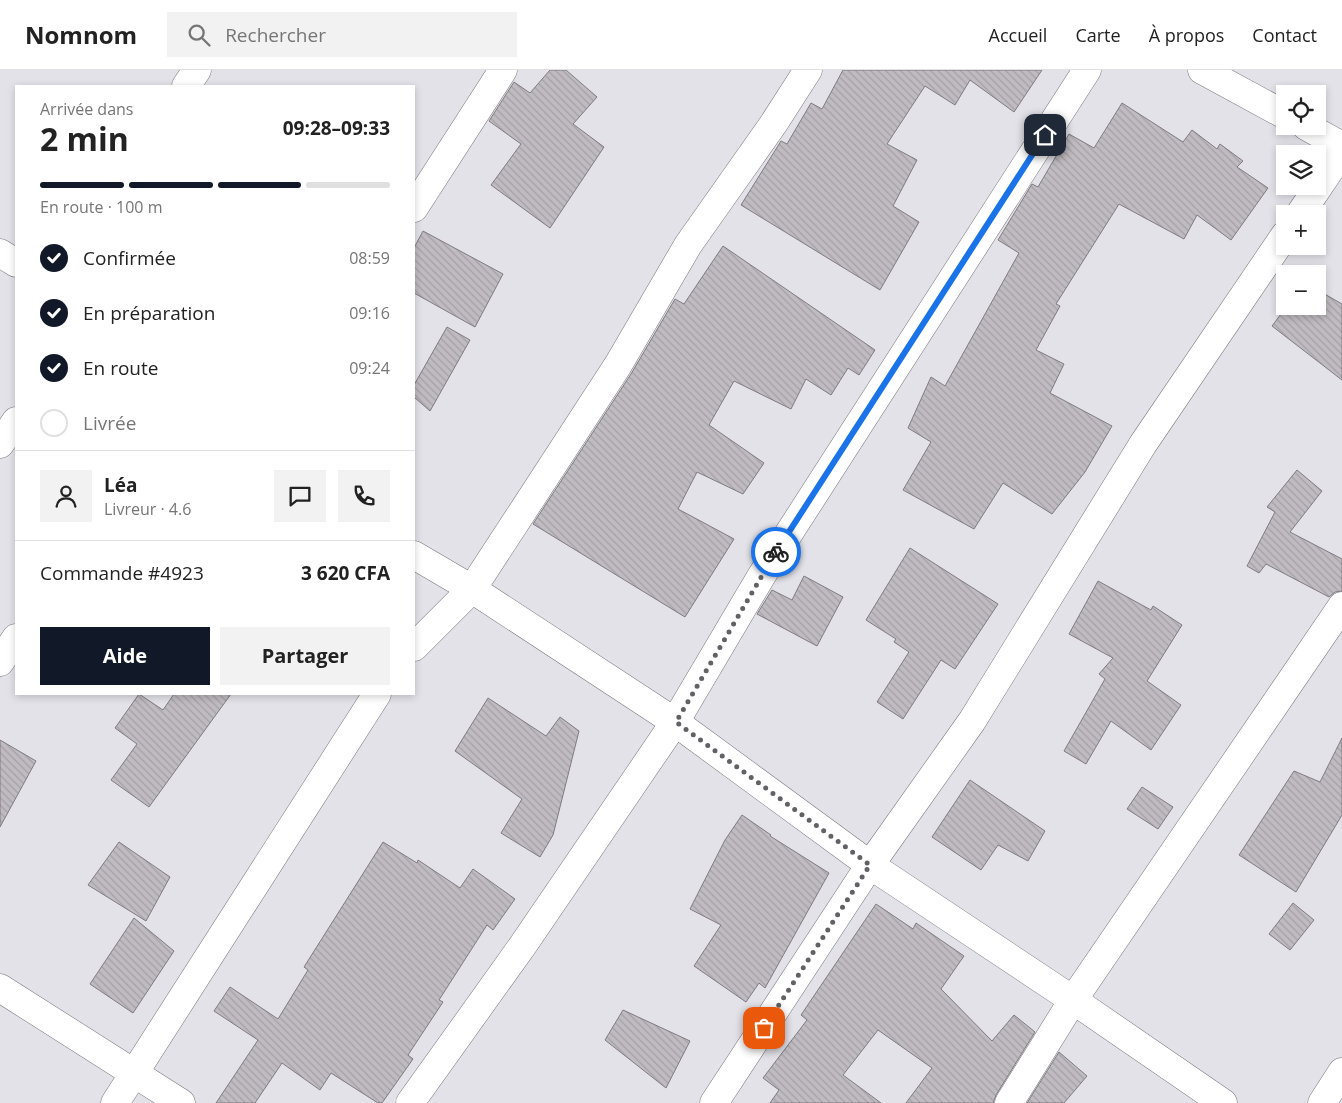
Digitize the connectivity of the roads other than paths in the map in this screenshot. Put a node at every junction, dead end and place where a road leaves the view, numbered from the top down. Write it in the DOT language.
graph roads {
  1 [pos="197,70"];
  2 [pos="503,70"];
  3 [pos="808,70"];
  4 [pos="1087,70"];
  5 [pos="1202,70"];
  6 [pos="187,85"];
  7 [pos="1276,110"];
  8 [pos="1322,135"];
  9 [pos="1342,146"];
  10 [pos="1342,152"];
  11 [pos="1306,205"];
  12 [pos="415,206"];
  13 [pos="1276,248"];
  14 [pos="0,253"];
  15 [pos="15,262"];
  16 [pos="15,422"];
  17 [pos="0,444"];
  18 [pos="415,556"];
  19 [pos="472,589"];
  20 [pos="1342,606"];
  21 [pos="15,640"];
  22 [pos="415,646"];
  23 [pos="0,662"];
  24 [pos="376,695"];
  25 [pos="676,722"];
  26 [pos="870,865"];
  27 [pos="0,988"];
  28 [pos="1074,1000"];
  29 [pos="134,1072"];
  30 [pos="1342,1072"];
  31 [pos="114,1103"];
  32 [pos="180,1103"];
  33 [pos="410,1103"];
  34 [pos="714,1103"];
  35 [pos="1009,1103"];
  36 [pos="1223,1103"];
  37 [pos="1322,1103"];
  1 -- 6 [label="street"];
  2 -- 12 [label="street"];
  3 -- 19 [label="street"];
  4 -- 25 [label="street"];
  5 -- 7 [label="street"];
  8 -- 9 [label="street"];
  10 -- 11 [label="street"];
  13 -- 26 [label="street"];
  14 -- 15 [label="street"];
  16 -- 17 [label="street"];
  18 -- 19 [label="street"];
  19 -- 22 [label="street"];
  19 -- 25 [label="street"];
  20 -- 28 [label="street"];
  21 -- 23 [label="street"];
  24 -- 29 [label="street"];
  25 -- 26 [label="street"];
  25 -- 33 [label="street"];
  26 -- 28 [label="street"];
  26 -- 34 [label="street"];
  27 -- 29 [label="street"];
  28 -- 35 [label="street"];
  28 -- 36 [label="street"];
  29 -- 31 [label="street"];
  29 -- 32 [label="street"];
  30 -- 37 [label="street"];
}
